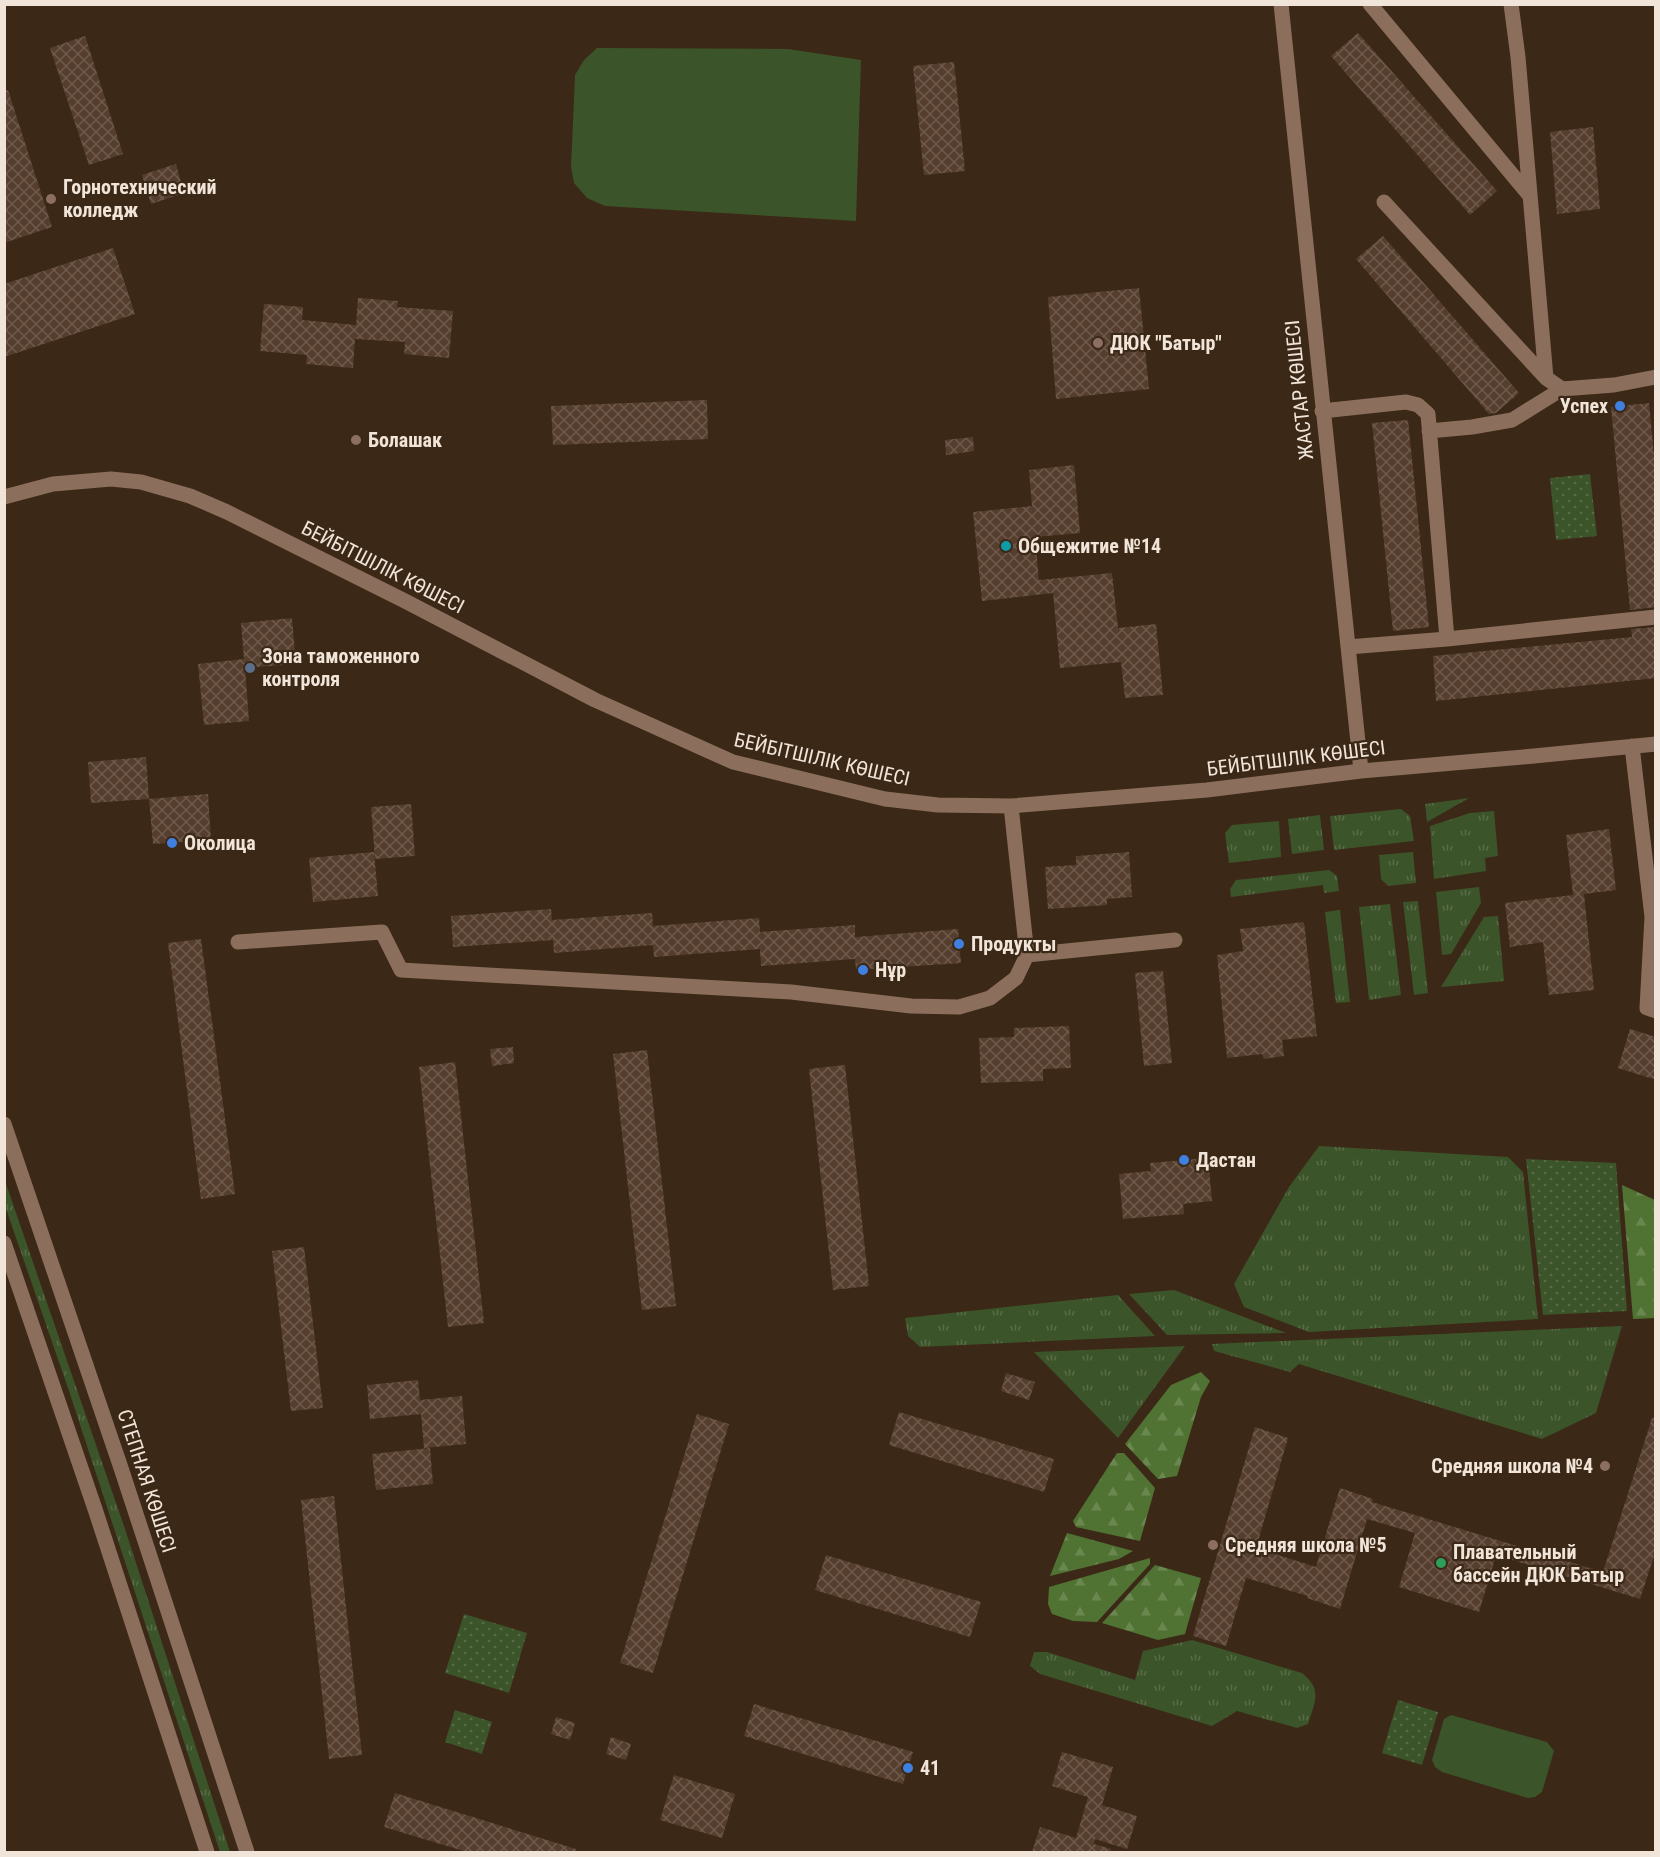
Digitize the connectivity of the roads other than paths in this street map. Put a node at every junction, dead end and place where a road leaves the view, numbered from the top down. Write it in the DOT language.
graph roads {
  1 [pos="1281,4"];
  2 [pos="1370,4"];
  3 [pos="1512,4"];
  4 [pos="1530,196"];
  5 [pos="1384,202"];
  6 [pos="1656,377"];
  7 [pos="1546,378"];
  8 [pos="1562,388"];
  9 [pos="1322,411"];
  10 [pos="1429,431"];
  11 [pos="4,497"];
  12 [pos="1656,617"];
  13 [pos="1447,639"];
  14 [pos="1348,646"];
  15 [pos="1656,744"];
  16 [pos="1632,746"];
  17 [pos="1361,771"];
  18 [pos="1011,807"];
  19 [pos="1654,917"];
  20 [pos="1175,939"];
  21 [pos="238,942"];
  22 [pos="1027,954"];
  23 [pos="1656,1011"];
  24 [pos="4,1124"];
  25 [pos="4,1244"];
  26 [pos="207,1852"];
  27 [pos="247,1852"];
  1 -- 9 [label="street, ЖАСТАР КӨШЕСІ"];
  2 -- 4 [label="street"];
  3 -- 4 [label="street"];
  4 -- 7 [label="street"];
  5 -- 7 [label="street"];
  6 -- 8 [label="street"];
  7 -- 8 [label="street"];
  8 -- 10 [label="street"];
  9 -- 10 [label="street"];
  9 -- 14 [label="street, ЖАСТАР КӨШЕСІ"];
  10 -- 13 [label="street"];
  11 -- 18 [label="street, БЕЙБІТШІЛІК КӨШЕСІ"];
  12 -- 13 [label="street"];
  13 -- 14 [label="street"];
  14 -- 17 [label="street, ЖАСТАР КӨШЕСІ"];
  15 -- 16 [label="street, БЕЙБІТШІЛІК КӨШЕСІ"];
  16 -- 17 [label="street, БЕЙБІТШІЛІК КӨШЕСІ"];
  16 -- 19 [label="street"];
  17 -- 18 [label="street, БЕЙБІТШІЛІК КӨШЕСІ"];
  18 -- 22 [label="street"];
  19 -- 23 [label="street"];
  20 -- 22 [label="street"];
  21 -- 22 [label="street"];
  24 -- 27 [label="street, СТЕПНАЯ КӨШЕСІ"];
  25 -- 26 [label="street"];
}
